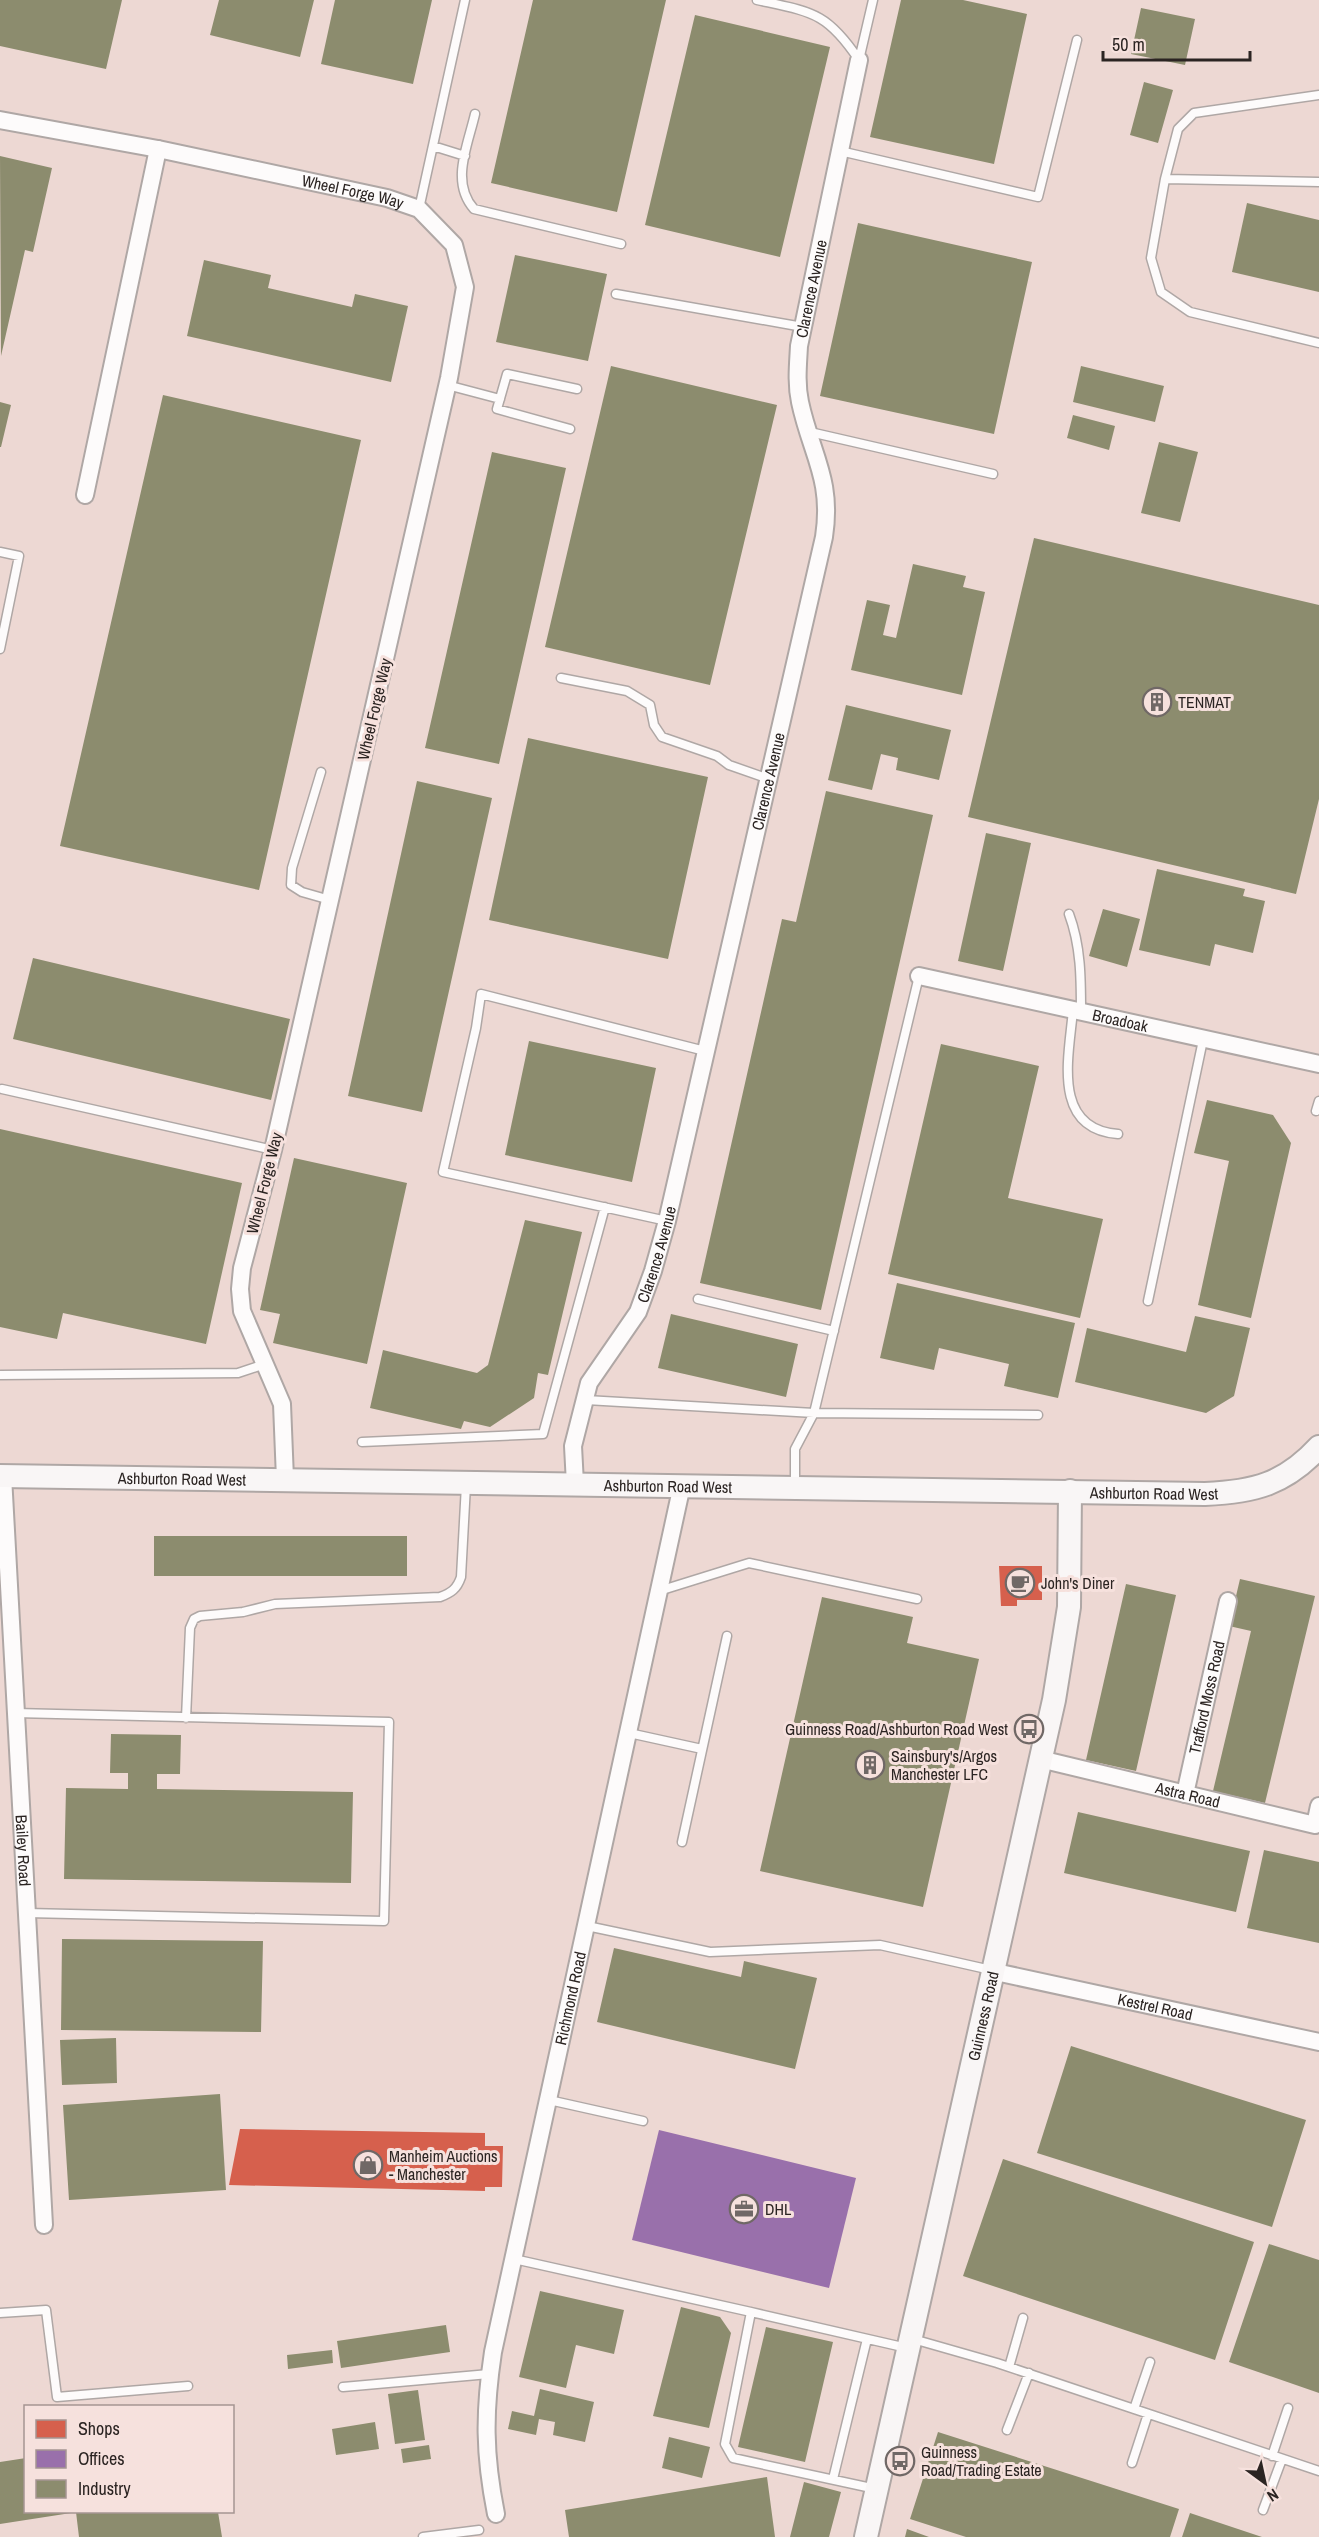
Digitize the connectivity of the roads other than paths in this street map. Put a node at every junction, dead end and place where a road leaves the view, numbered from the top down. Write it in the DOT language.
graph roads {
  1 [pos="465,0"];
  2 [pos="758,0"];
  3 [pos="873,0"];
  4 [pos="1077,40"];
  5 [pos="859,60"];
  6 [pos="1319,95"];
  7 [pos="475,114"];
  8 [pos="0,120"];
  9 [pos="433,146"];
  10 [pos="158,149"];
  11 [pos="840,151"];
  12 [pos="465,156"];
  13 [pos="1165,179"];
  14 [pos="1319,182"];
  15 [pos="419,209"];
  16 [pos="621,244"];
  17 [pos="616,294"];
  18 [pos="803,327"];
  19 [pos="1319,343"];
  20 [pos="447,385"];
  21 [pos="577,389"];
  22 [pos="500,399"];
  23 [pos="570,429"];
  24 [pos="810,432"];
  25 [pos="993,474"];
  26 [pos="85,495"];
  27 [pos="0,552"];
  28 [pos="0,649"];
  29 [pos="561,678"];
  30 [pos="321,772"];
  31 [pos="769,780"];
  32 [pos="330,900"];
  33 [pos="1069,914"];
  34 [pos="920,976"];
  35 [pos="1077,1011"];
  36 [pos="1203,1040"];
  37 [pos="705,1051"];
  38 [pos="1319,1064"];
  39 [pos="2,1089"];
  40 [pos="1319,1101"];
  41 [pos="1316,1111"];
  42 [pos="1118,1134"];
  43 [pos="273,1150"];
  44 [pos="605,1207"];
  45 [pos="667,1221"];
  46 [pos="698,1299"];
  47 [pos="1148,1301"];
  48 [pos="834,1331"];
  49 [pos="266,1364"];
  50 [pos="0,1375"];
  51 [pos="586,1400"];
  52 [pos="814,1413"];
  53 [pos="1038,1415"];
  54 [pos="362,1442"];
  55 [pos="1319,1447"];
  56 [pos="2,1476"];
  57 [pos="285,1479"];
  58 [pos="466,1482"];
  59 [pos="574,1484"];
  60 [pos="682,1485"];
  61 [pos="795,1486"];
  62 [pos="1070,1491"];
  63 [pos="659,1591"];
  64 [pos="917,1599"];
  65 [pos="1228,1601"];
  66 [pos="727,1636"];
  67 [pos="15,1713"];
  68 [pos="186,1718"];
  69 [pos="628,1733"];
  70 [pos="702,1749"];
  71 [pos="1040,1759"];
  72 [pos="1185,1794"];
  73 [pos="1319,1806"];
  74 [pos="682,1842"];
  75 [pos="27,1913"];
  76 [pos="587,1926"];
  77 [pos="992,1971"];
  78 [pos="1319,2042"];
  79 [pos="549,2100"];
  80 [pos="643,2121"];
  81 [pos="44,2225"];
  82 [pos="514,2259"];
  83 [pos="751,2312"];
  84 [pos="0,2313"];
  85 [pos="1023,2318"];
  86 [pos="867,2338"];
  87 [pos="908,2343"];
  88 [pos="1150,2362"];
  89 [pos="1009,2367"];
  90 [pos="1029,2373"];
  91 [pos="489,2374"];
  92 [pos="188,2386"];
  93 [pos="343,2387"];
  94 [pos="1288,2408"];
  95 [pos="1134,2409"];
  96 [pos="1148,2414"];
  97 [pos="1007,2430"];
  98 [pos="1272,2456"];
  99 [pos="1282,2459"];
  100 [pos="1132,2463"];
  101 [pos="1319,2471"];
  102 [pos="833,2479"];
  103 [pos="876,2489"];
  104 [pos="1263,2510"];
  105 [pos="496,2514"];
  106 [pos="479,2530"];
  107 [pos="423,2537"];
  108 [pos="866,2537"];
  1 -- 9 [label="lane"];
  2 -- 5 [label="lane"];
  3 -- 5 [label="lane"];
  4 -- 11 [label="lane"];
  5 -- 11 [label="street, Clarence Avenue"];
  6 -- 13 [label="lane"];
  7 -- 12 [label="lane"];
  8 -- 10 [label="street, Wheel Forge Way"];
  9 -- 12 [label="lane"];
  9 -- 15 [label="lane"];
  10 -- 15 [label="street, Wheel Forge Way"];
  10 -- 26 [label="street"];
  11 -- 18 [label="street, Clarence Avenue"];
  12 -- 16 [label="lane"];
  13 -- 14 [label="lane"];
  13 -- 19 [label="lane"];
  15 -- 20 [label="street, Wheel Forge Way"];
  17 -- 18 [label="lane"];
  18 -- 24 [label="street, Clarence Avenue"];
  20 -- 22 [label="lane"];
  20 -- 32 [label="street, Wheel Forge Way"];
  21 -- 22 [label="lane"];
  22 -- 23 [label="lane"];
  24 -- 25 [label="lane"];
  24 -- 31 [label="street, Clarence Avenue"];
  27 -- 28 [label="lane"];
  29 -- 31 [label="lane"];
  30 -- 32 [label="lane"];
  31 -- 37 [label="street, Clarence Avenue"];
  32 -- 43 [label="street, Wheel Forge Way"];
  33 -- 35 [label="lane"];
  34 -- 35 [label="street, Broadoak"];
  34 -- 48 [label="lane"];
  35 -- 36 [label="street, Broadoak"];
  35 -- 42 [label="lane"];
  36 -- 38 [label="street, Broadoak"];
  36 -- 47 [label="lane"];
  37 -- 44 [label="lane"];
  37 -- 45 [label="street, Clarence Avenue"];
  39 -- 43 [label="lane"];
  40 -- 41 [label="lane"];
  43 -- 49 [label="street, Wheel Forge Way"];
  44 -- 45 [label="lane"];
  44 -- 54 [label="lane"];
  45 -- 51 [label="street, Clarence Avenue"];
  46 -- 48 [label="lane"];
  48 -- 52 [label="lane"];
  49 -- 50 [label="lane"];
  49 -- 57 [label="street, Wheel Forge Way"];
  51 -- 52 [label="lane"];
  51 -- 59 [label="street, Clarence Avenue"];
  52 -- 53 [label="lane"];
  52 -- 61 [label="lane"];
  55 -- 62 [label="main road, Ashburton Road West"];
  56 -- 57 [label="main road, Ashburton Road West"];
  56 -- 67 [label="street, Bailey Road"];
  57 -- 58 [label="main road, Ashburton Road West"];
  58 -- 59 [label="main road, Ashburton Road West"];
  58 -- 68 [label="lane"];
  59 -- 60 [label="main road, Ashburton Road West"];
  60 -- 61 [label="main road, Ashburton Road West"];
  60 -- 63 [label="street, Richmond Road"];
  61 -- 62 [label="main road, Ashburton Road West"];
  62 -- 71 [label="main road, Guinness Road"];
  63 -- 64 [label="lane"];
  63 -- 69 [label="street, Richmond Road"];
  65 -- 72 [label="street, Trafford Moss Road"];
  66 -- 70 [label="lane"];
  67 -- 68 [label="lane"];
  67 -- 75 [label="street, Bailey Road"];
  68 -- 75 [label="lane"];
  69 -- 70 [label="lane"];
  69 -- 76 [label="street, Richmond Road"];
  70 -- 74 [label="lane"];
  71 -- 72 [label="street, Astra Road"];
  71 -- 77 [label="main road, Guinness Road"];
  72 -- 73 [label="street, Astra Road"];
  75 -- 81 [label="street, Bailey Road"];
  76 -- 77 [label="lane"];
  76 -- 79 [label="street, Richmond Road"];
  77 -- 78 [label="street, Kestrel Road"];
  77 -- 87 [label="main road, Guinness Road"];
  79 -- 80 [label="lane"];
  79 -- 82 [label="street, Richmond Road"];
  82 -- 83 [label="lane"];
  82 -- 91 [label="street, Richmond Road"];
  83 -- 86 [label="lane"];
  83 -- 102 [label="lane"];
  84 -- 92 [label="lane"];
  85 -- 89 [label="lane"];
  86 -- 87 [label="lane"];
  86 -- 102 [label="lane"];
  87 -- 89 [label="lane"];
  87 -- 103 [label="main road, Guinness Road"];
  88 -- 95 [label="lane"];
  89 -- 90 [label="lane"];
  90 -- 95 [label="lane"];
  90 -- 97 [label="lane"];
  91 -- 93 [label="lane"];
  91 -- 105 [label="street, Richmond Road"];
  94 -- 98 [label="lane"];
  95 -- 96 [label="lane"];
  96 -- 98 [label="lane"];
  96 -- 100 [label="lane"];
  98 -- 99 [label="lane"];
  99 -- 101 [label="lane"];
  99 -- 104 [label="lane"];
  102 -- 103 [label="lane"];
  103 -- 108 [label="main road, Guinness Road"];
  106 -- 107 [label="lane"];
}
